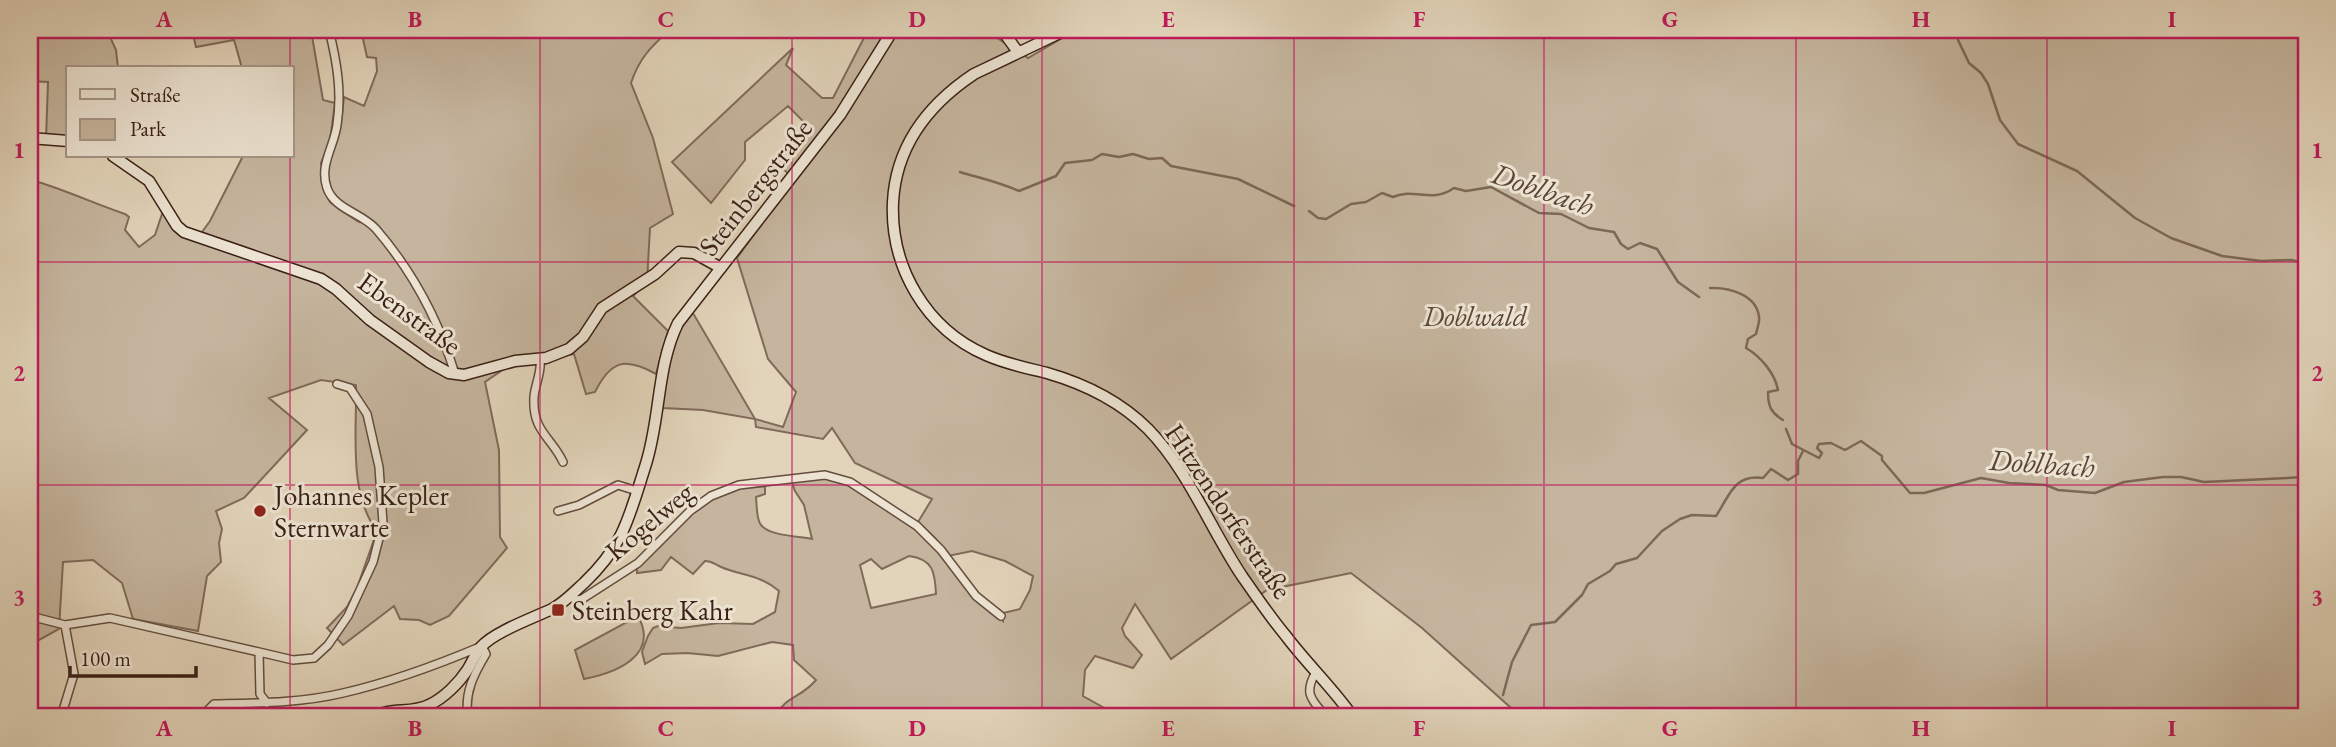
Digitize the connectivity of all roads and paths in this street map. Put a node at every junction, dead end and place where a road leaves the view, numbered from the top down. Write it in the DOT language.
graph roads {
  1 [pos="329,30"];
  2 [pos="893,30"];
  3 [pos="1002,30"];
  4 [pos="1066,30"];
  5 [pos="1018,52"];
  6 [pos="30,138"];
  7 [pos="66,141"];
  8 [pos="116,158"];
  9 [pos="721,268"];
  10 [pos="540,359"];
  11 [pos="455,374"];
  12 [pos="337,384"];
  13 [pos="563,462"];
  14 [pos="638,491"];
  15 [pos="558,511"];
  16 [pos="569,597"];
  17 [pos="30,616"];
  18 [pos="1001,616"];
  19 [pos="65,625"];
  20 [pos="482,646"];
  21 [pos="259,652"];
  22 [pos="1316,672"];
  23 [pos="267,703"];
  24 [pos="61,717"];
  25 [pos="201,717"];
  26 [pos="373,717"];
  27 [pos="468,717"];
  28 [pos="1326,717"];
  29 [pos="1353,717"];
  1 -- 11 [label="street"];
  2 -- 9 [label="main road, Steinbergstraße"];
  3 -- 5 [label="main road"];
  4 -- 5 [label="main road, Hitzendorferstraße"];
  5 -- 22 [label="main road, Hitzendorferstraße"];
  6 -- 7 [label="main road"];
  8 -- 11 [label="main road, Ebenstraße"];
  9 -- 10 [label="main road, Ebenstraße"];
  9 -- 14 [label="main road, Steinbergstraße"];
  10 -- 11 [label="main road, Ebenstraße"];
  10 -- 13 [label="street"];
  12 -- 21 [label="street"];
  14 -- 15 [label="street"];
  14 -- 16 [label="main road, Steinbergstraße"];
  16 -- 18 [label="street, Kogelweg"];
  16 -- 20 [label="main road, Steinbergstraße"];
  17 -- 19 [label="street"];
  19 -- 21 [label="street"];
  19 -- 24 [label="street"];
  20 -- 23 [label="street"];
  20 -- 26 [label="main road"];
  20 -- 27 [label="street"];
  21 -- 23 [label="street"];
  22 -- 28 [label="street"];
  22 -- 29 [label="main road, Hitzendorferstraße"];
  23 -- 25 [label="street"];
}
